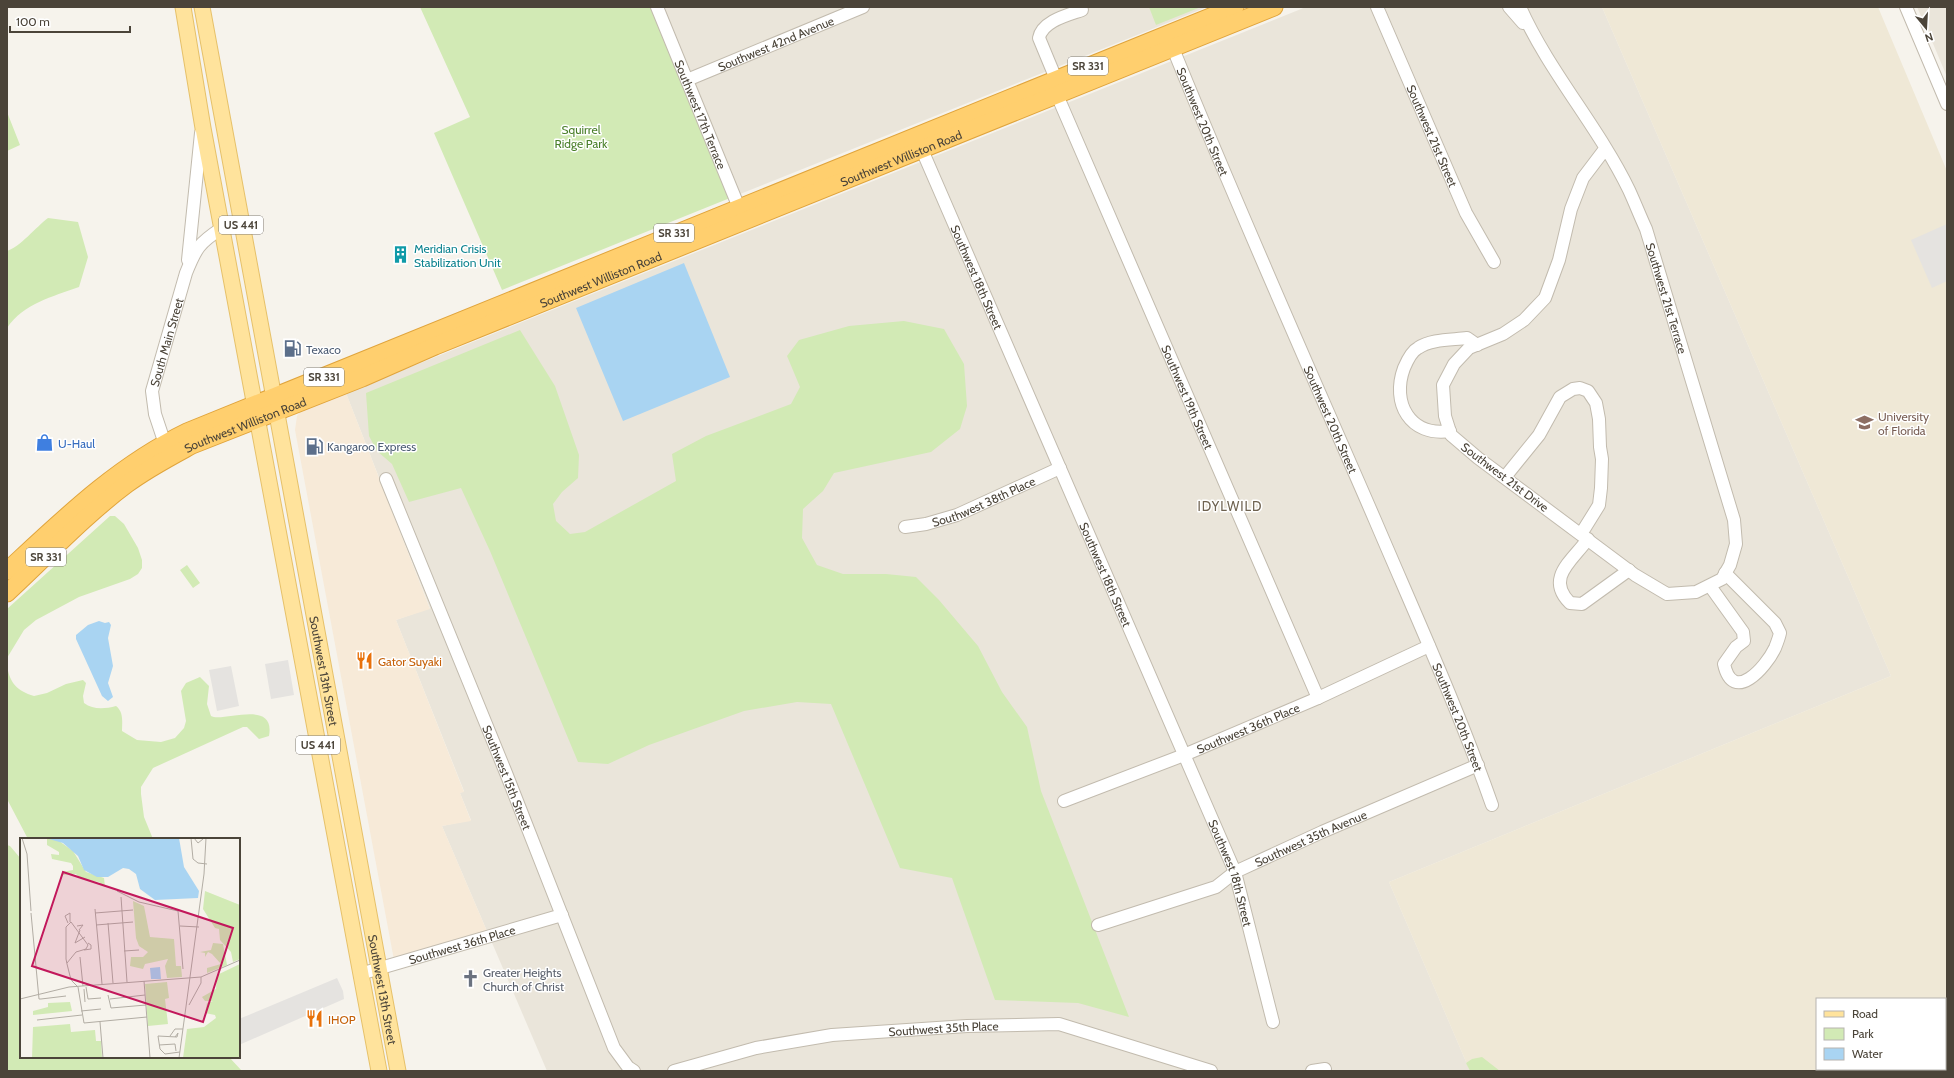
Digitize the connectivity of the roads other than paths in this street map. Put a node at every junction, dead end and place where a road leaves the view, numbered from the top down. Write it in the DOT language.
graph roads {
  1 [pos="183,7"];
  2 [pos="202,7"];
  3 [pos="657,7"];
  4 [pos="863,7"];
  5 [pos="1235,7"];
  6 [pos="1274,7"];
  7 [pos="1377,7"];
  8 [pos="1509,7"];
  9 [pos="1520,7"];
  10 [pos="1906,7"];
  11 [pos="1082,10"];
  12 [pos="1532,33"];
  13 [pos="1170,41"];
  14 [pos="687,80"];
  15 [pos="1057,87"];
  16 [pos="1947,104"];
  17 [pos="203,128"];
  18 [pos="918,143"];
  19 [pos="1605,149"];
  20 [pos="230,161"];
  21 [pos="211,165"];
  22 [pos="234,187"];
  23 [pos="742,214"];
  24 [pos="222,228"];
  25 [pos="1494,262"];
  26 [pos="186,274"];
  27 [pos="1477,345"];
  28 [pos="274,405"];
  29 [pos="255,412"];
  30 [pos="1450,431"];
  31 [pos="167,450"];
  32 [pos="1060,468"];
  33 [pos="1505,477"];
  34 [pos="386,479"];
  35 [pos="905,527"];
  36 [pos="1584,537"];
  37 [pos="1629,570"];
  38 [pos="7,571"];
  39 [pos="1717,580"];
  40 [pos="7,593"];
  41 [pos="1429,646"];
  42 [pos="300,650"];
  43 [pos="320,651"];
  44 [pos="1318,698"];
  45 [pos="1184,755"];
  46 [pos="1478,765"];
  47 [pos="1064,801"];
  48 [pos="1492,805"];
  49 [pos="356,844"];
  50 [pos="337,847"];
  51 [pos="1235,872"];
  52 [pos="562,915"];
  53 [pos="1098,925"];
  54 [pos="379,969"];
  55 [pos="360,974"];
  56 [pos="1273,1022"];
  57 [pos="1325,1069"];
  58 [pos="379,1071"];
  59 [pos="398,1071"];
  60 [pos="634,1071"];
  61 [pos="674,1071"];
  62 [pos="1211,1071"];
  63 [pos="1312,1071"];
  1 -- 17 [label="main road, US 441"];
  2 -- 20 [label="main road, US 441"];
  3 -- 14 [label="street, Southwest 17th Terrace"];
  4 -- 14 [label="street, Southwest 42nd Avenue"];
  5 -- 13 [label="highway, Southwest Williston Road / SR 331"];
  6 -- 13 [label="highway, Southwest Williston Road / SR 331"];
  7 -- 25 [label="street, Southwest 21st Street"];
  8 -- 12 [label="street, Southwest 21st Terrace"];
  9 -- 12 [label="street, Southwest 21st Terrace"];
  10 -- 16 [label="street"];
  11 -- 15 [label="street, Southwest 19th Street"];
  12 -- 19 [label="street, Southwest 21st Terrace"];
  13 -- 15 [label="highway, Southwest Williston Road / SR 331"];
  13 -- 41 [label="street, Southwest 20th Street"];
  14 -- 23 [label="street, Southwest 17th Terrace"];
  15 -- 18 [label="highway, Southwest Williston Road / SR 331"];
  15 -- 44 [label="street, Southwest 19th Street"];
  17 -- 21 [label="main road, US 441"];
  17 -- 26 [label="street, South Main Street"];
  18 -- 23 [label="highway, Southwest Williston Road / SR 331"];
  18 -- 32 [label="street, Southwest 18th Street"];
  19 -- 27 [label="street, Southwest 21st Drive"];
  19 -- 39 [label="street, Southwest 21st Terrace"];
  20 -- 21 [label="main road"];
  20 -- 22 [label="main road, US 441"];
  21 -- 24 [label="main road, US 441"];
  22 -- 24 [label="main road"];
  22 -- 28 [label="main road, US 441"];
  23 -- 28 [label="highway, Southwest Williston Road / SR 331"];
  24 -- 26 [label="street, South Main Street"];
  24 -- 29 [label="main road, US 441"];
  26 -- 31 [label="street, South Main Street"];
  27 -- 30 [label="street, Southwest 21st Drive"];
  27 -- 30 [label="street"];
  28 -- 29 [label="highway, Southwest Williston Road / SR 331"];
  28 -- 43 [label="main road, Southwest 13th Street / US 441"];
  29 -- 31 [label="highway, Southwest Williston Road / SR 331"];
  29 -- 42 [label="main road, Southwest 13th Street / US 441"];
  30 -- 33 [label="street, Southwest 21st Drive"];
  31 -- 38 [label="highway, Southwest Williston Road / SR 331"];
  31 -- 40 [label="highway, Southwest Williston Road / SR 331"];
  32 -- 35 [label="street, Southwest 38th Place"];
  32 -- 45 [label="street, Southwest 18th Street"];
  33 -- 36 [label="street, Southwest 21st Drive"];
  33 -- 36 [label="street"];
  34 -- 52 [label="street, Southwest 15th Street"];
  36 -- 37 [label="street, Southwest 21st Drive"];
  36 -- 37 [label="street"];
  37 -- 39 [label="street, Southwest 21st Drive"];
  39 -- 39 [label="street"];
  41 -- 44 [label="street, Southwest 36th Place"];
  41 -- 46 [label="street, Southwest 20th Street"];
  42 -- 43 [label="main road"];
  42 -- 50 [label="main road, Southwest 13th Street / US 441"];
  43 -- 49 [label="main road, Southwest 13th Street / US 441"];
  44 -- 45 [label="street, Southwest 36th Place"];
  45 -- 47 [label="street, Southwest 36th Place"];
  45 -- 51 [label="street, Southwest 18th Street"];
  46 -- 48 [label="street, Southwest 20th Street"];
  46 -- 51 [label="street, Southwest 35th Avenue"];
  49 -- 50 [label="main road"];
  49 -- 54 [label="main road, Southwest 13th Street / US 441"];
  50 -- 55 [label="main road, Southwest 13th Street / US 441"];
  51 -- 53 [label="street, Southwest 35th Avenue"];
  51 -- 56 [label="street, Southwest 18th Street"];
  52 -- 54 [label="street, Southwest 36th Place"];
  52 -- 60 [label="street, Southwest 15th Street"];
  54 -- 55 [label="street, Southwest 36th Place"];
  54 -- 59 [label="main road, Southwest 13th Street / US 441"];
  55 -- 58 [label="main road, Southwest 13th Street / US 441"];
  57 -- 63 [label="street"];
  61 -- 62 [label="street, Southwest 35th Place"];
}
